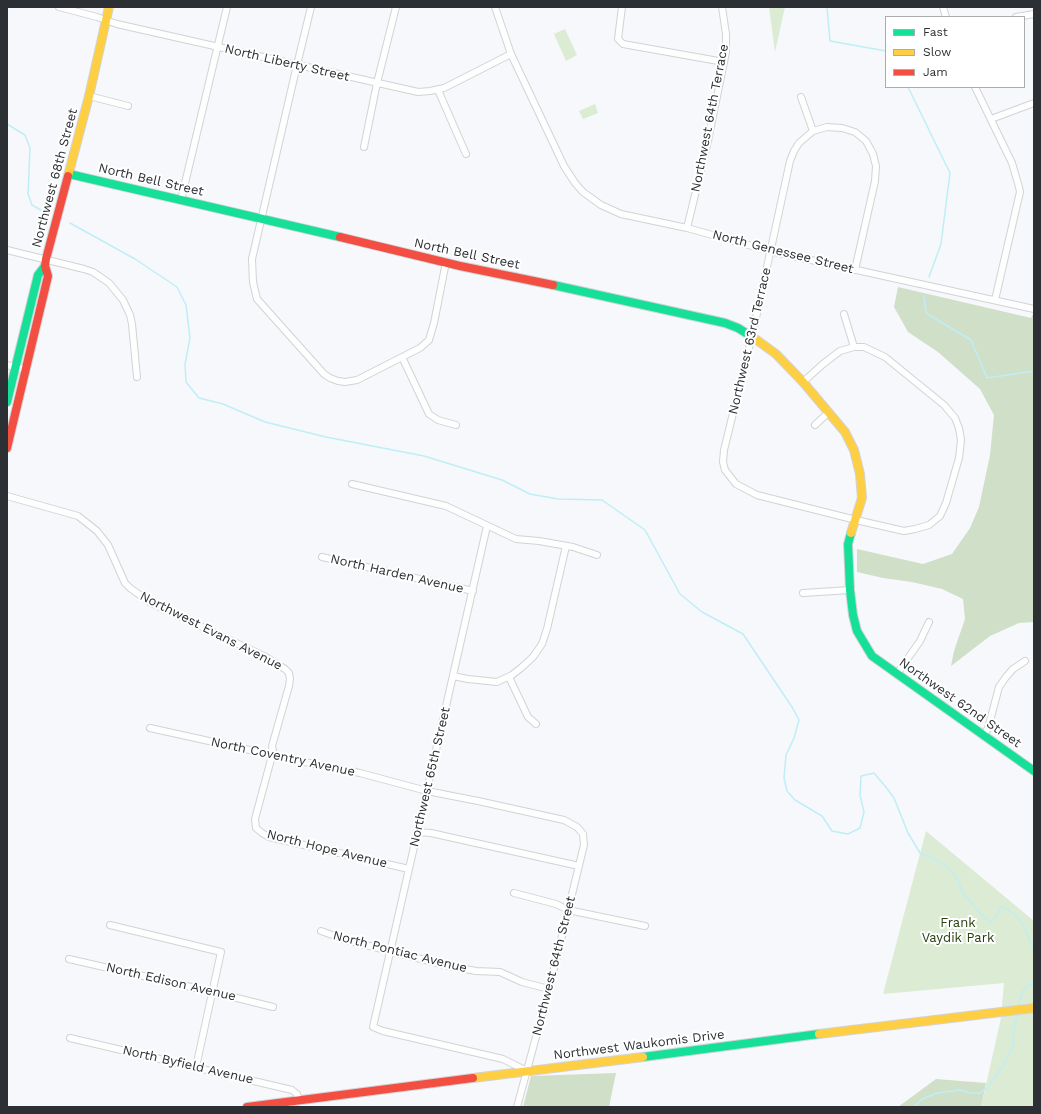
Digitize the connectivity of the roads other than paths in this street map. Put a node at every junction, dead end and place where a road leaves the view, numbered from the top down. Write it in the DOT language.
graph roads {
  1 [pos="59,7"];
  2 [pos="109,7"];
  3 [pos="227,7"];
  4 [pos="311,7"];
  5 [pos="396,7"];
  6 [pos="495,7"];
  7 [pos="622,7"];
  8 [pos="722,7"];
  9 [pos="1034,14"];
  10 [pos="1022,16"];
  11 [pos="106,20"];
  12 [pos="217,47"];
  13 [pos="511,54"];
  14 [pos="724,62"];
  15 [pos="297,65"];
  16 [pos="377,83"];
  17 [pos="975,88"];
  18 [pos="438,90"];
  19 [pos="89,96"];
  20 [pos="801,97"];
  21 [pos="1034,103"];
  22 [pos="128,106"];
  23 [pos="991,120"];
  24 [pos="813,131"];
  25 [pos="364,147"];
  26 [pos="466,154"];
  27 [pos="69,174"];
  28 [pos="181,200"];
  29 [pos="262,218"];
  30 [pos="687,228"];
  31 [pos="7,250"];
  32 [pos="770,251"];
  33 [pos="446,262"];
  34 [pos="46,263"];
  35 [pos="855,270"];
  36 [pos="995,300"];
  37 [pos="1034,309"];
  38 [pos="844,314"];
  39 [pos="752,336"];
  40 [pos="854,347"];
  41 [pos="402,356"];
  42 [pos="7,365"];
  43 [pos="16,367"];
  44 [pos="26,370"];
  45 [pos="137,377"];
  46 [pos="803,382"];
  47 [pos="7,402"];
  48 [pos="829,412"];
  49 [pos="456,425"];
  50 [pos="815,425"];
  51 [pos="7,448"];
  52 [pos="352,484"];
  53 [pos="7,496"];
  54 [pos="856,520"];
  55 [pos="487,526"];
  56 [pos="566,546"];
  57 [pos="597,555"];
  58 [pos="322,557"];
  59 [pos="850,590"];
  60 [pos="473,591"];
  61 [pos="803,593"];
  62 [pos="929,622"];
  63 [pos="872,656"];
  64 [pos="1025,661"];
  65 [pos="897,674"];
  66 [pos="454,676"];
  67 [pos="509,677"];
  68 [pos="536,724"];
  69 [pos="150,728"];
  70 [pos="984,735"];
  71 [pos="273,752"];
  72 [pos="1034,771"];
  73 [pos="427,792"];
  74 [pos="577,827"];
  75 [pos="417,832"];
  76 [pos="579,866"];
  77 [pos="409,869"];
  78 [pos="514,893"];
  79 [pos="568,910"];
  80 [pos="110,925"];
  81 [pos="644,926"];
  82 [pos="321,931"];
  83 [pos="390,951"];
  84 [pos="69,959"];
  85 [pos="549,989"];
  86 [pos="213,992"];
  87 [pos="273,1007"];
  88 [pos="1033,1008"];
  89 [pos="70,1038"];
  90 [pos="196,1067"];
  91 [pos="527,1071"];
  92 [pos="299,1100"];
  93 [pos="247,1107"];
  94 [pos="517,1107"];
  1 -- 11 [label="street, North Liberty Street"];
  2 -- 11 [label="main road, Northwest 68th Street"];
  3 -- 12 [label="street"];
  4 -- 15 [label="street"];
  5 -- 16 [label="street"];
  6 -- 13 [label="street, North Genessee Street"];
  7 -- 14 [label="street"];
  8 -- 14 [label="street, Northwest 64th Terrace"];
  9 -- 10 [label="street"];
  11 -- 12 [label="street, North Liberty Street"];
  11 -- 19 [label="main road, Northwest 68th Street"];
  12 -- 15 [label="street, North Liberty Street"];
  12 -- 28 [label="street"];
  13 -- 18 [label="street, North Liberty Street"];
  13 -- 30 [label="street, North Genessee Street"];
  14 -- 30 [label="street, Northwest 64th Terrace"];
  15 -- 16 [label="street, North Liberty Street"];
  15 -- 29 [label="street"];
  16 -- 18 [label="street, North Liberty Street"];
  16 -- 25 [label="street"];
  17 -- 23 [label="street"];
  18 -- 26 [label="street"];
  19 -- 22 [label="street, Northwest 68th Street"];
  19 -- 27 [label="main road, Northwest 68th Street"];
  20 -- 24 [label="street"];
  21 -- 23 [label="street"];
  23 -- 36 [label="street"];
  24 -- 32 [label="street, Northwest 63rd Terrace"];
  24 -- 35 [label="street"];
  27 -- 28 [label="main road, North Bell Street"];
  27 -- 34 [label="main road, Northwest 68th Street"];
  28 -- 29 [label="main road, North Bell Street"];
  29 -- 33 [label="main road, North Bell Street"];
  29 -- 41 [label="street"];
  30 -- 32 [label="street, North Genessee Street"];
  31 -- 34 [label="street"];
  32 -- 35 [label="street, North Genessee Street"];
  32 -- 39 [label="street, Northwest 63rd Terrace"];
  33 -- 39 [label="main road, North Bell Street"];
  33 -- 41 [label="street"];
  34 -- 43 [label="main road, Northwest 68th Street"];
  34 -- 44 [label="main road, Northwest 68th Street"];
  34 -- 45 [label="street"];
  35 -- 36 [label="street, North Genessee Street"];
  36 -- 37 [label="street, North Genessee Street"];
  38 -- 40 [label="street"];
  39 -- 46 [label="main road, North Bell Street"];
  39 -- 54 [label="street, Northwest 63rd Terrace"];
  40 -- 46 [label="street"];
  40 -- 54 [label="street, Northwest 63rd Terrace"];
  41 -- 49 [label="street"];
  42 -- 43 [label="street"];
  43 -- 44 [label="street"];
  43 -- 47 [label="main road, Northwest 68th Street"];
  44 -- 51 [label="main road, Northwest 68th Street"];
  46 -- 48 [label="main road, North Bell Street"];
  48 -- 50 [label="street"];
  48 -- 54 [label="main road, North Bell Street"];
  52 -- 55 [label="street"];
  53 -- 71 [label="street, Northwest Evans Avenue"];
  54 -- 59 [label="main road, North Bell Street"];
  55 -- 56 [label="street"];
  55 -- 60 [label="street, Northwest 65th Street"];
  56 -- 57 [label="street"];
  56 -- 67 [label="street"];
  58 -- 60 [label="street, North Harden Avenue"];
  59 -- 61 [label="street"];
  59 -- 63 [label="main road, North Bell Street"];
  60 -- 66 [label="street, Northwest 65th Street"];
  62 -- 65 [label="street"];
  63 -- 65 [label="main road, Northwest 62nd Street"];
  64 -- 70 [label="street"];
  65 -- 70 [label="main road, Northwest 62nd Street"];
  66 -- 67 [label="street"];
  66 -- 73 [label="street, Northwest 65th Street"];
  67 -- 68 [label="street"];
  69 -- 71 [label="street, North Coventry Avenue"];
  70 -- 72 [label="main road, Northwest 62nd Street"];
  71 -- 73 [label="street, North Coventry Avenue"];
  71 -- 77 [label="street, North Hope Avenue"];
  73 -- 74 [label="street, North Coventry Avenue"];
  73 -- 75 [label="street, Northwest 65th Street"];
  74 -- 76 [label="street, Northwest 64th Street"];
  75 -- 76 [label="street"];
  75 -- 77 [label="street, Northwest 65th Street"];
  76 -- 79 [label="street, Northwest 64th Street"];
  77 -- 83 [label="street, Northwest 65th Street"];
  78 -- 79 [label="street"];
  79 -- 81 [label="street"];
  79 -- 85 [label="street, Northwest 64th Street"];
  80 -- 86 [label="street"];
  82 -- 83 [label="street, North Pontiac Avenue"];
  83 -- 85 [label="street, North Pontiac Avenue"];
  83 -- 91 [label="street, Northwest 65th Street"];
  84 -- 86 [label="street, North Edison Avenue"];
  85 -- 91 [label="street, Northwest 64th Street"];
  86 -- 87 [label="street, North Edison Avenue"];
  86 -- 90 [label="street"];
  88 -- 91 [label="main road, Northwest Waukomis Drive"];
  89 -- 90 [label="street, North Byfield Avenue"];
  90 -- 92 [label="street, North Byfield Avenue"];
  91 -- 92 [label="main road, Northwest Waukomis Drive"];
  91 -- 94 [label="street, Northwest 64th Street"];
  92 -- 93 [label="main road, Northwest Waukomis Drive"];
}
